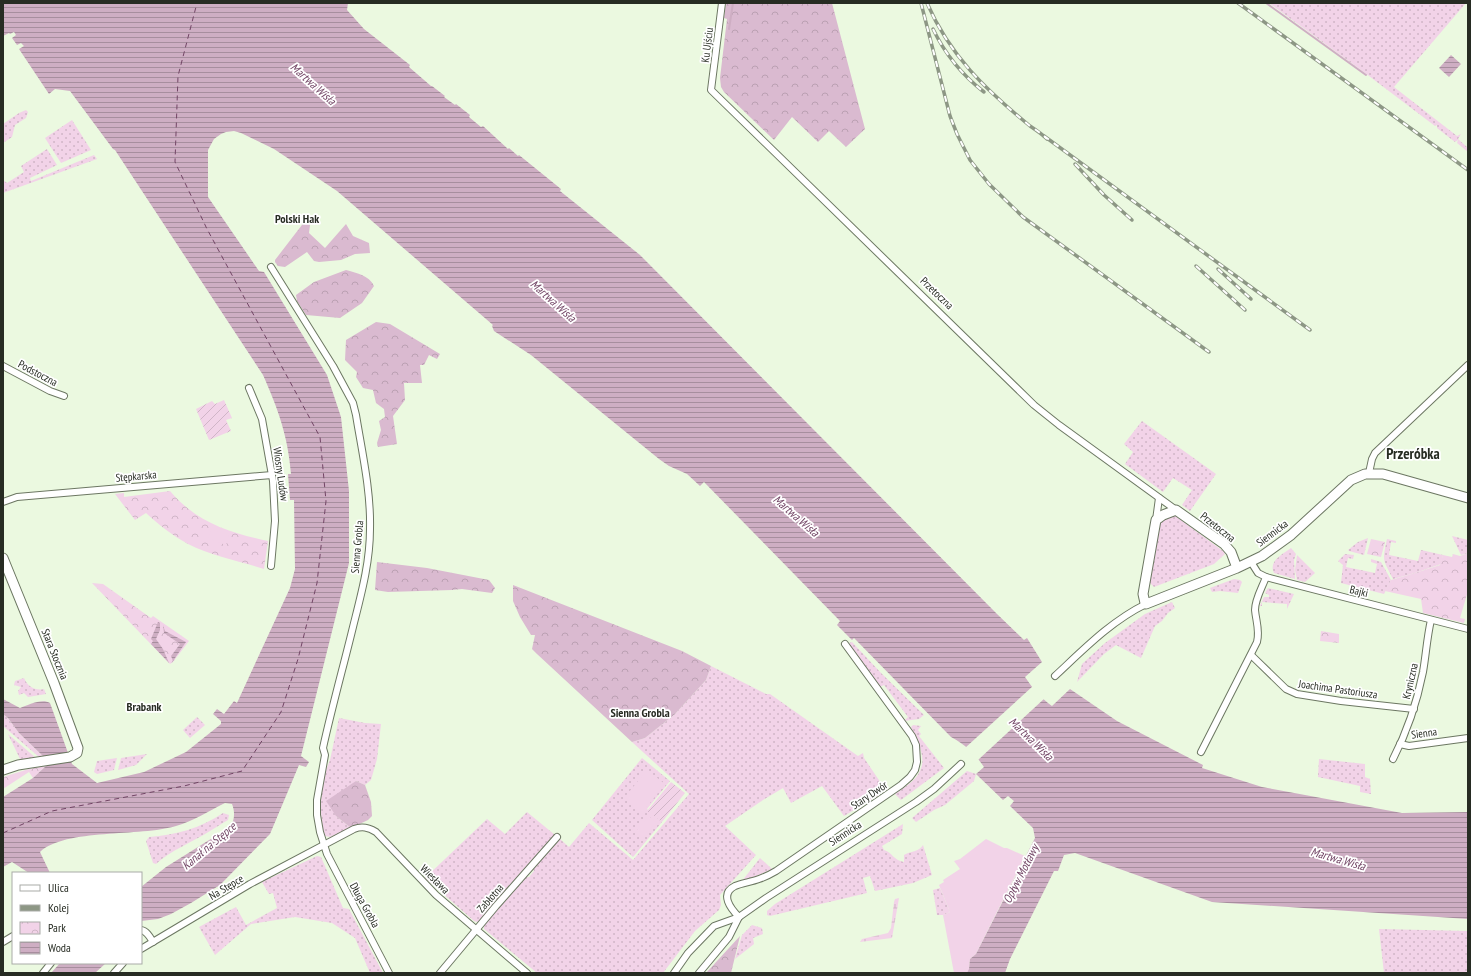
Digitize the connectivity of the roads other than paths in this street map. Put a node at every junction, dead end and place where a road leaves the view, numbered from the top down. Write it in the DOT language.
graph roads {
  1 [pos="722,3"];
  2 [pos="711,90"];
  3 [pos="271,267"];
  4 [pos="1468,365"];
  5 [pos="3,366"];
  6 [pos="249,388"];
  7 [pos="64,396"];
  8 [pos="1370,473"];
  9 [pos="272,474"];
  10 [pos="1159,498"];
  11 [pos="1468,498"];
  12 [pos="3,502"];
  13 [pos="1176,510"];
  14 [pos="1156,520"];
  15 [pos="3,558"];
  16 [pos="1251,562"];
  17 [pos="270,566"];
  18 [pos="1237,568"];
  19 [pos="1266,577"];
  20 [pos="1146,604"];
  21 [pos="1431,620"];
  22 [pos="1468,629"];
  23 [pos="845,644"];
  24 [pos="1251,655"];
  25 [pos="1055,676"];
  26 [pos="1414,709"];
  27 [pos="1468,738"];
  28 [pos="1400,744"];
  29 [pos="1201,752"];
  30 [pos="1393,759"];
  31 [pos="961,764"];
  32 [pos="3,770"];
  33 [pos="557,837"];
  34 [pos="324,845"];
  35 [pos="739,917"];
  36 [pos="142,930"];
  37 [pos="475,930"];
  38 [pos="12,937"];
  39 [pos="3,942"];
  40 [pos="153,942"];
  41 [pos="142,948"];
  42 [pos="50,964"];
  43 [pos="122,964"];
  44 [pos="43,973"];
  45 [pos="114,973"];
  46 [pos="389,973"];
  47 [pos="440,973"];
  48 [pos="527,973"];
  49 [pos="674,973"];
  50 [pos="699,973"];
  1 -- 2 [label="street, Ku Ujściu"];
  2 -- 10 [label="street, Przetoczna"];
  3 -- 34 [label="street, Sienna Grobla"];
  4 -- 8 [label="street"];
  5 -- 7 [label="street, Podstoczna"];
  6 -- 9 [label="street, Wiosny Ludów"];
  8 -- 11 [label="street"];
  8 -- 16 [label="street, Siennicka"];
  9 -- 12 [label="street, Stępkarska"];
  9 -- 17 [label="street, Wiosny Ludów"];
  10 -- 13 [label="street, Przetoczna"];
  10 -- 14 [label="street"];
  13 -- 14 [label="street"];
  13 -- 18 [label="street, Przetoczna"];
  14 -- 20 [label="street"];
  15 -- 32 [label="street, Stara Stocznia"];
  16 -- 18 [label="street, Siennicka"];
  16 -- 19 [label="street, Bajki"];
  18 -- 20 [label="street, Siennicka"];
  19 -- 21 [label="street, Bajki"];
  19 -- 24 [label="street"];
  20 -- 25 [label="street, Siennicka"];
  21 -- 22 [label="street, Bajki"];
  21 -- 26 [label="street, Kryniczna"];
  23 -- 35 [label="street, Stary Dwór"];
  24 -- 26 [label="street, Joachima Pastoriusza"];
  24 -- 29 [label="street"];
  26 -- 28 [label="street, Kryniczna"];
  27 -- 28 [label="street, Sienna"];
  28 -- 30 [label="street, Sienna"];
  31 -- 35 [label="street, Siennicka"];
  33 -- 37 [label="street, Zabłotna"];
  34 -- 37 [label="street, Wiesława"];
  34 -- 40 [label="street, Na Stępce"];
  34 -- 46 [label="street, Długa Grobla"];
  35 -- 49 [label="street, Siennicka"];
  35 -- 50 [label="street, Siennicka"];
  36 -- 40 [label="street"];
  37 -- 47 [label="street, Zabłotna"];
  37 -- 48 [label="street, Wiesława"];
  38 -- 39 [label="street"];
  40 -- 41 [label="street, Na Stępce"];
  42 -- 44 [label="street"];
  43 -- 45 [label="street"];
}
